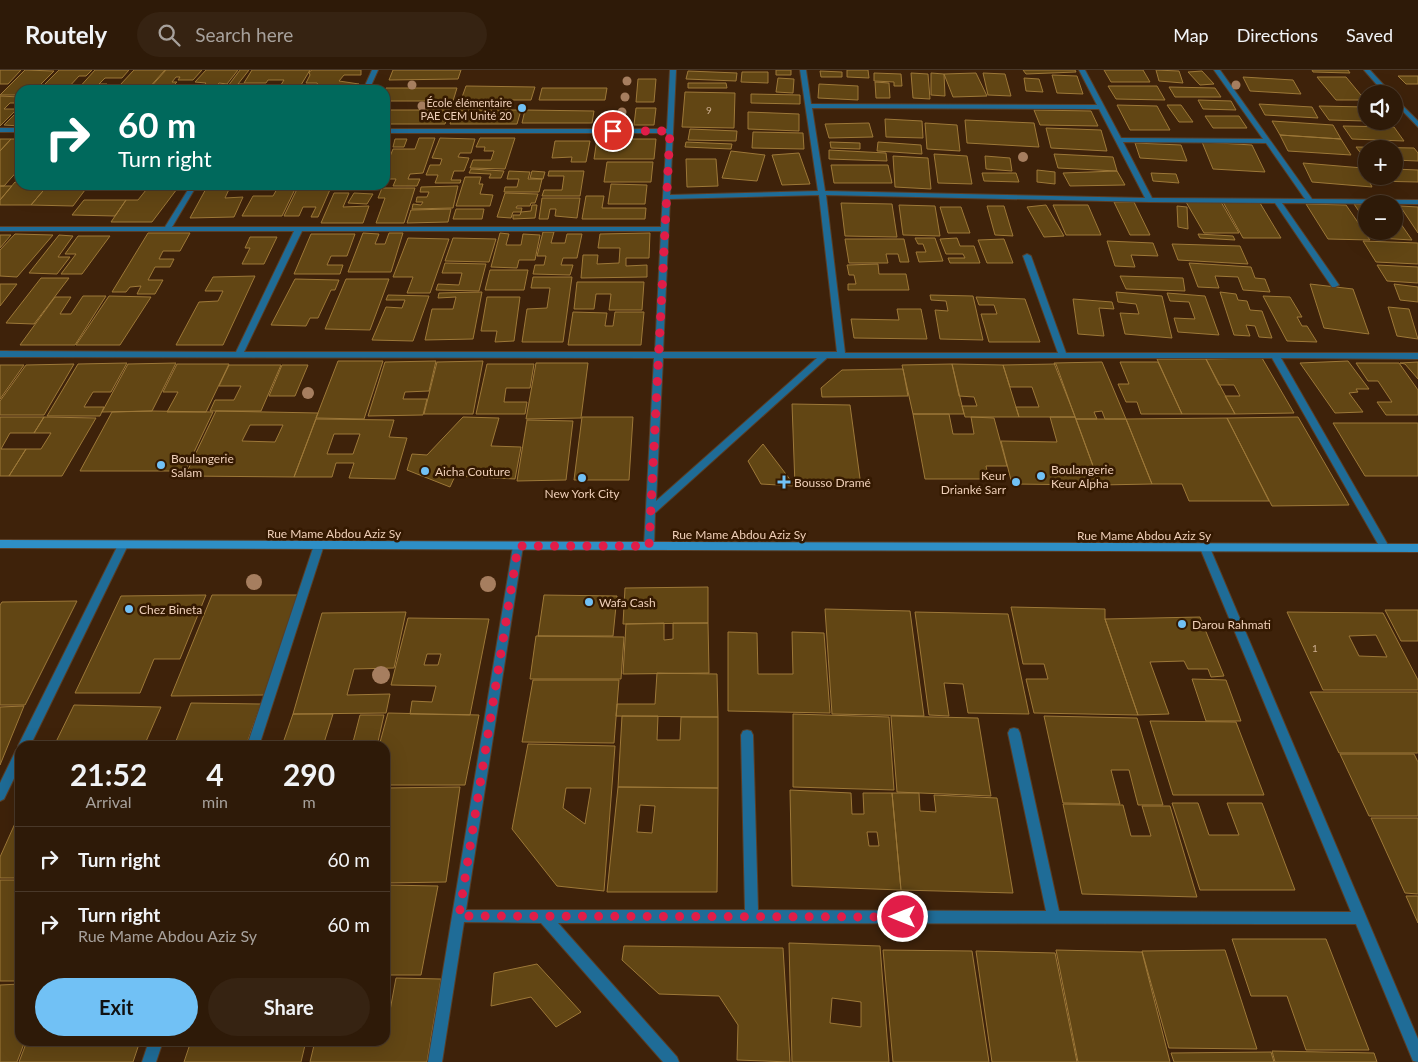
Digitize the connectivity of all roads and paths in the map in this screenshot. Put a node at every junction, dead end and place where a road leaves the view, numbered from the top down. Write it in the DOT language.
graph roads {
  1 [pos="375,70"];
  2 [pos="673,70"];
  3 [pos="803,70"];
  4 [pos="1082,70"];
  5 [pos="1217,70"];
  6 [pos="1367,70"];
  7 [pos="368,85"];
  8 [pos="1381,85"];
  9 [pos="808,106"];
  10 [pos="1101,107"];
  11 [pos="1403,109"];
  12 [pos="1418,125"];
  13 [pos="0,130"];
  14 [pos="15,130"];
  15 [pos="390,131"];
  16 [pos="670,131"];
  17 [pos="1119,140"];
  18 [pos="1267,141"];
  19 [pos="191,190"];
  20 [pos="822,193"];
  21 [pos="667,197"];
  22 [pos="1150,200"];
  23 [pos="1277,201"];
  24 [pos="1310,201"];
  25 [pos="1418,202"];
  26 [pos="0,228"];
  27 [pos="167,229"];
  28 [pos="299,229"];
  29 [pos="665,229"];
  30 [pos="1027,256"];
  31 [pos="1335,285"];
  32 [pos="0,354"];
  33 [pos="239,354"];
  34 [pos="658,355"];
  35 [pos="825,355"];
  36 [pos="841,355"];
  37 [pos="1063,355"];
  38 [pos="1275,356"];
  39 [pos="1418,356"];
  40 [pos="651,511"];
  41 [pos="0,544"];
  42 [pos="123,545"];
  43 [pos="319,546"];
  44 [pos="518,546"];
  45 [pos="649,546"];
  46 [pos="1205,548"];
  47 [pos="1385,548"];
  48 [pos="1418,548"];
  49 [pos="1014,733"];
  50 [pos="747,735"];
  51 [pos="26,741"];
  52 [pos="255,741"];
  53 [pos="15,764"];
  54 [pos="0,795"];
  55 [pos="459,916"];
  56 [pos="544,916"];
  57 [pos="752,916"];
  58 [pos="1054,917"];
  59 [pos="1360,918"];
  60 [pos="154,1046"];
  61 [pos="1418,1056"];
  62 [pos="149,1062"];
  63 [pos="435,1062"];
  64 [pos="672,1062"];
  1 -- 7 [label="street"];
  2 -- 16 [label="street"];
  3 -- 9 [label="street"];
  4 -- 10 [label="street"];
  5 -- 18 [label="street"];
  6 -- 8 [label="street"];
  9 -- 10 [label="street"];
  9 -- 20 [label="street"];
  10 -- 17 [label="street"];
  11 -- 12 [label="street"];
  13 -- 14 [label="street"];
  15 -- 16 [label="street"];
  16 -- 21 [label="street"];
  17 -- 18 [label="street"];
  17 -- 22 [label="street"];
  18 -- 24 [label="street"];
  19 -- 27 [label="street"];
  20 -- 21 [label="street"];
  20 -- 22 [label="street"];
  20 -- 36 [label="street"];
  21 -- 29 [label="street"];
  22 -- 23 [label="street"];
  23 -- 24 [label="street"];
  23 -- 31 [label="street"];
  24 -- 25 [label="street"];
  26 -- 27 [label="street"];
  27 -- 28 [label="street"];
  28 -- 29 [label="street"];
  28 -- 33 [label="street"];
  29 -- 34 [label="street"];
  30 -- 37 [label="street"];
  32 -- 33 [label="street"];
  33 -- 34 [label="street"];
  34 -- 35 [label="street"];
  34 -- 40 [label="street"];
  35 -- 36 [label="street"];
  35 -- 40 [label="street"];
  36 -- 37 [label="street"];
  37 -- 38 [label="street"];
  38 -- 39 [label="street"];
  38 -- 47 [label="street"];
  40 -- 45 [label="street"];
  41 -- 42 [label="street, Rue Mame Abdou Aziz Sy"];
  42 -- 43 [label="street, Rue Mame Abdou Aziz Sy"];
  42 -- 51 [label="street"];
  43 -- 44 [label="street, Rue Mame Abdou Aziz Sy"];
  43 -- 52 [label="street"];
  44 -- 45 [label="street, Rue Mame Abdou Aziz Sy"];
  44 -- 55 [label="street"];
  45 -- 46 [label="street, Rue Mame Abdou Aziz Sy"];
  46 -- 47 [label="street, Rue Mame Abdou Aziz Sy"];
  46 -- 59 [label="street"];
  47 -- 48 [label="street, Rue Mame Abdou Aziz Sy"];
  49 -- 58 [label="street"];
  50 -- 57 [label="street"];
  53 -- 54 [label="street"];
  55 -- 56 [label="street"];
  55 -- 63 [label="street"];
  56 -- 57 [label="street"];
  56 -- 64 [label="street"];
  57 -- 58 [label="street"];
  58 -- 59 [label="street"];
  59 -- 61 [label="street"];
  60 -- 62 [label="street"];
}
